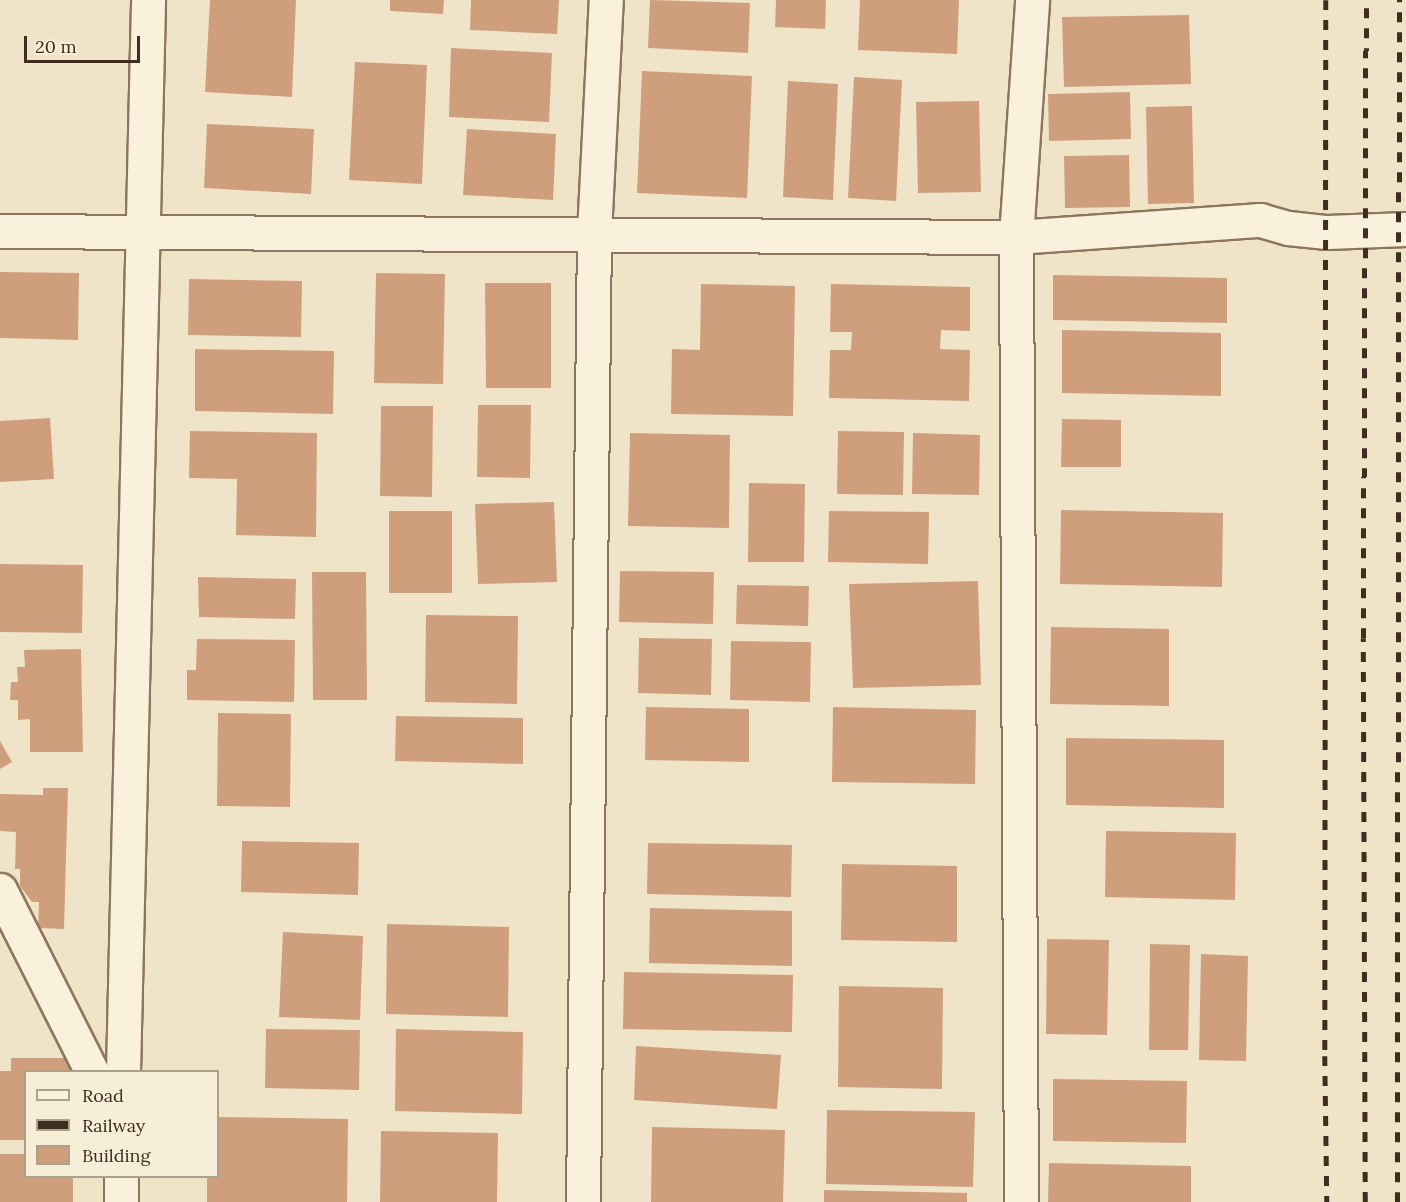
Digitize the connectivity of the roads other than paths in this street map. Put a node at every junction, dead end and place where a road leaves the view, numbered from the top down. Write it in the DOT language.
graph roads {
  1 [pos="148,0"];
  2 [pos="606,0"];
  3 [pos="1032,0"];
  4 [pos="1406,229"];
  5 [pos="0,231"];
  6 [pos="143,233"];
  7 [pos="594,233"];
  8 [pos="1016,237"];
  9 [pos="0,890"];
  10 [pos="91,1070"];
  11 [pos="123,1070"];
  12 [pos="121,1178"];
  13 [pos="121,1202"];
  14 [pos="583,1202"];
  15 [pos="1021,1202"];
  1 -- 6 [label="street"];
  2 -- 7 [label="street"];
  3 -- 8 [label="street"];
  4 -- 8 [label="street"];
  5 -- 6 [label="street"];
  6 -- 7 [label="street"];
  6 -- 11 [label="street"];
  7 -- 8 [label="street"];
  7 -- 14 [label="street"];
  8 -- 15 [label="street"];
  9 -- 10 [label="street"];
  12 -- 13 [label="street"];
}
